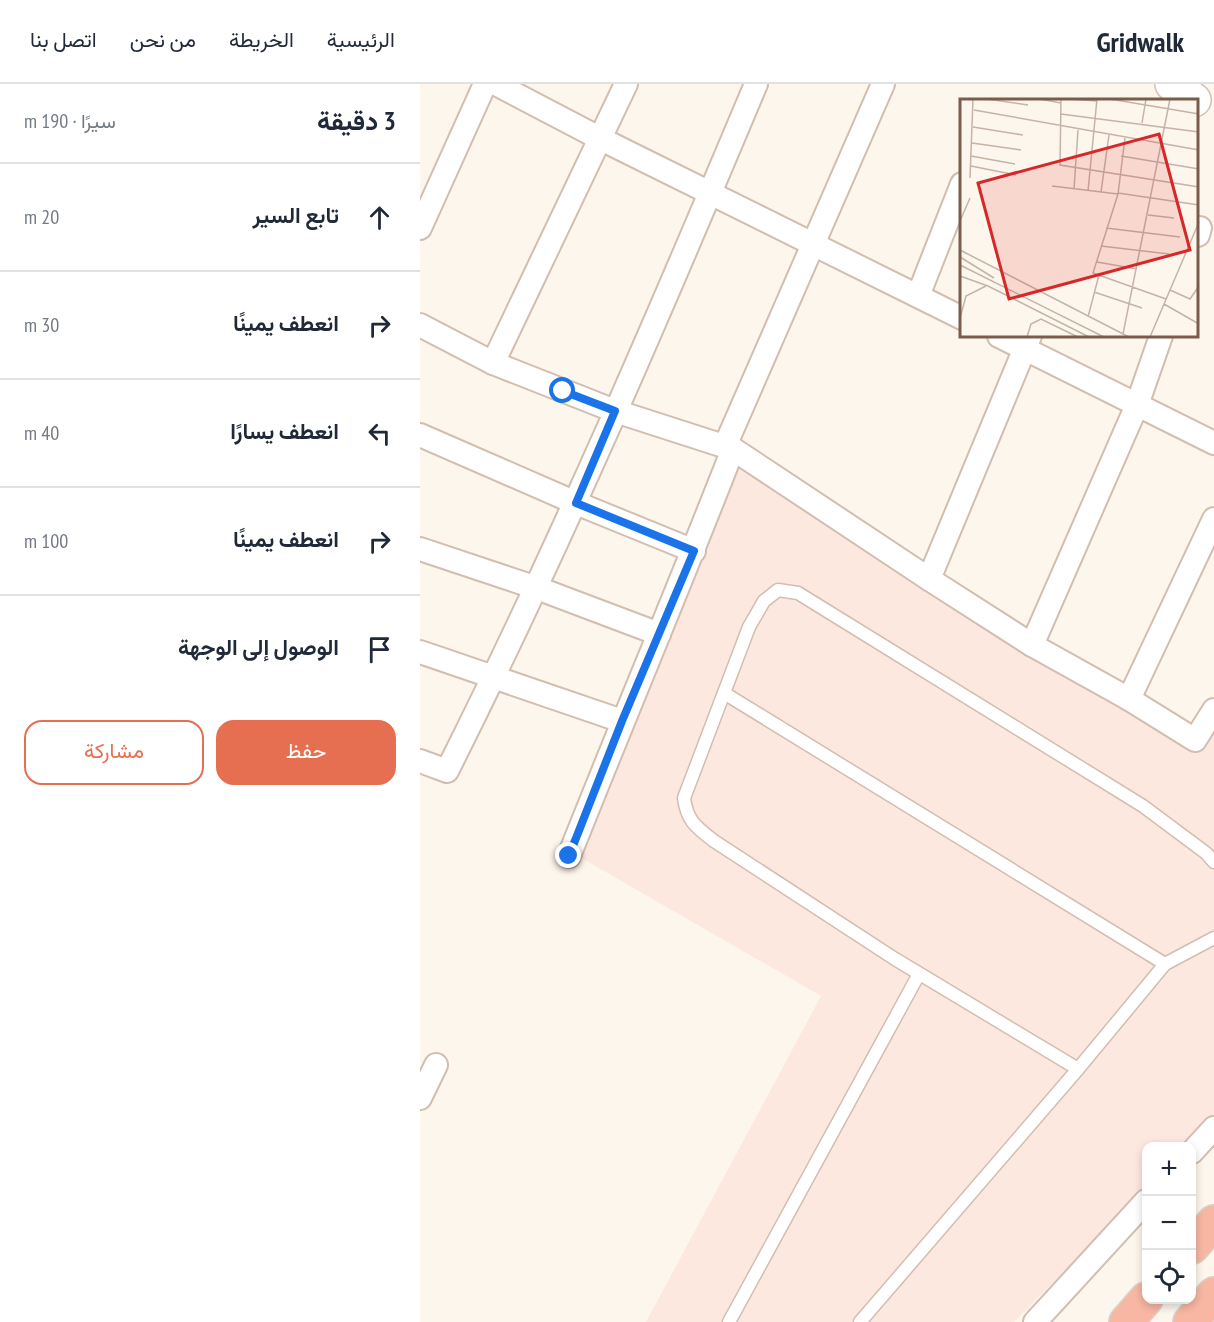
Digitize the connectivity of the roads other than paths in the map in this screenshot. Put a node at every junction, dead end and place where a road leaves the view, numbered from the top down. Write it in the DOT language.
graph roads {
  1 [pos="485,84"];
  2 [pos="496,84"];
  3 [pos="626,84"];
  4 [pos="756,84"];
  5 [pos="883,84"];
  6 [pos="1172,84"];
  7 [pos="1193,99"];
  8 [pos="1199,105"];
  9 [pos="1214,116"];
  10 [pos="601,139"];
  11 [pos="960,189"];
  12 [pos="711,193"];
  13 [pos="420,228"];
  14 [pos="814,245"];
  15 [pos="918,296"];
  16 [pos="960,317"];
  17 [pos="420,325"];
  18 [pos="1008,338"];
  19 [pos="1160,338"];
  20 [pos="1027,342"];
  21 [pos="493,363"];
  22 [pos="1137,405"];
  23 [pos="615,411"];
  24 [pos="420,435"];
  25 [pos="1214,443"];
  26 [pos="729,447"];
  27 [pos="576,503"];
  28 [pos="1214,519"];
  29 [pos="420,549"];
  30 [pos="694,551"];
  31 [pos="929,579"];
  32 [pos="537,588"];
  33 [pos="659,634"];
  34 [pos="1032,645"];
  35 [pos="420,652"];
  36 [pos="494,678"];
  37 [pos="724,693"];
  38 [pos="1129,699"];
  39 [pos="1214,710"];
  40 [pos="622,721"];
  41 [pos="420,761"];
  42 [pos="569,856"];
  43 [pos="1214,862"];
  44 [pos="1214,938"];
  45 [pos="1165,964"];
  46 [pos="919,974"];
  47 [pos="436,1065"];
  48 [pos="1078,1069"];
  49 [pos="420,1098"];
  50 [pos="1214,1128"];
  51 [pos="1196,1147"];
  52 [pos="1142,1205"];
  53 [pos="1214,1222"];
  54 [pos="1196,1242"];
  55 [pos="1214,1294"];
  56 [pos="1142,1304"];
  57 [pos="729,1322"];
  58 [pos="860,1322"];
  59 [pos="1035,1322"];
  60 [pos="1126,1322"];
  61 [pos="1190,1322"];
  1 -- 13 [label="street"];
  2 -- 10 [label="street"];
  3 -- 10 [label="street"];
  4 -- 12 [label="street"];
  5 -- 14 [label="street"];
  6 -- 7 [label="street"];
  8 -- 9 [label="street"];
  10 -- 12 [label="street"];
  10 -- 21 [label="street"];
  11 -- 15 [label="street"];
  12 -- 14 [label="street"];
  12 -- 23 [label="street"];
  14 -- 15 [label="street"];
  14 -- 26 [label="street"];
  15 -- 16 [label="street"];
  17 -- 21 [label="street"];
  18 -- 20 [label="street"];
  19 -- 22 [label="street"];
  20 -- 22 [label="street"];
  20 -- 31 [label="street"];
  21 -- 23 [label="street"];
  22 -- 25 [label="street"];
  22 -- 34 [label="street"];
  23 -- 26 [label="street"];
  23 -- 27 [label="street"];
  24 -- 27 [label="street"];
  26 -- 30 [label="street"];
  26 -- 31 [label="street"];
  27 -- 30 [label="street"];
  27 -- 32 [label="street"];
  28 -- 38 [label="street"];
  29 -- 32 [label="street"];
  30 -- 33 [label="street"];
  31 -- 34 [label="street"];
  32 -- 33 [label="street"];
  32 -- 36 [label="street"];
  33 -- 40 [label="street"];
  34 -- 38 [label="street"];
  35 -- 36 [label="street"];
  36 -- 40 [label="street"];
  36 -- 41 [label="street"];
  37 -- 43 [label="lane"];
  37 -- 45 [label="lane"];
  37 -- 46 [label="lane"];
  38 -- 39 [label="street"];
  40 -- 42 [label="street"];
  44 -- 45 [label="lane"];
  45 -- 48 [label="lane"];
  46 -- 48 [label="lane"];
  46 -- 57 [label="lane"];
  47 -- 49 [label="street"];
  48 -- 58 [label="lane"];
  50 -- 51 [label="street"];
  52 -- 59 [label="street"];
  53 -- 54 [label="highway"];
  55 -- 61 [label="highway"];
  56 -- 60 [label="highway"];
}
